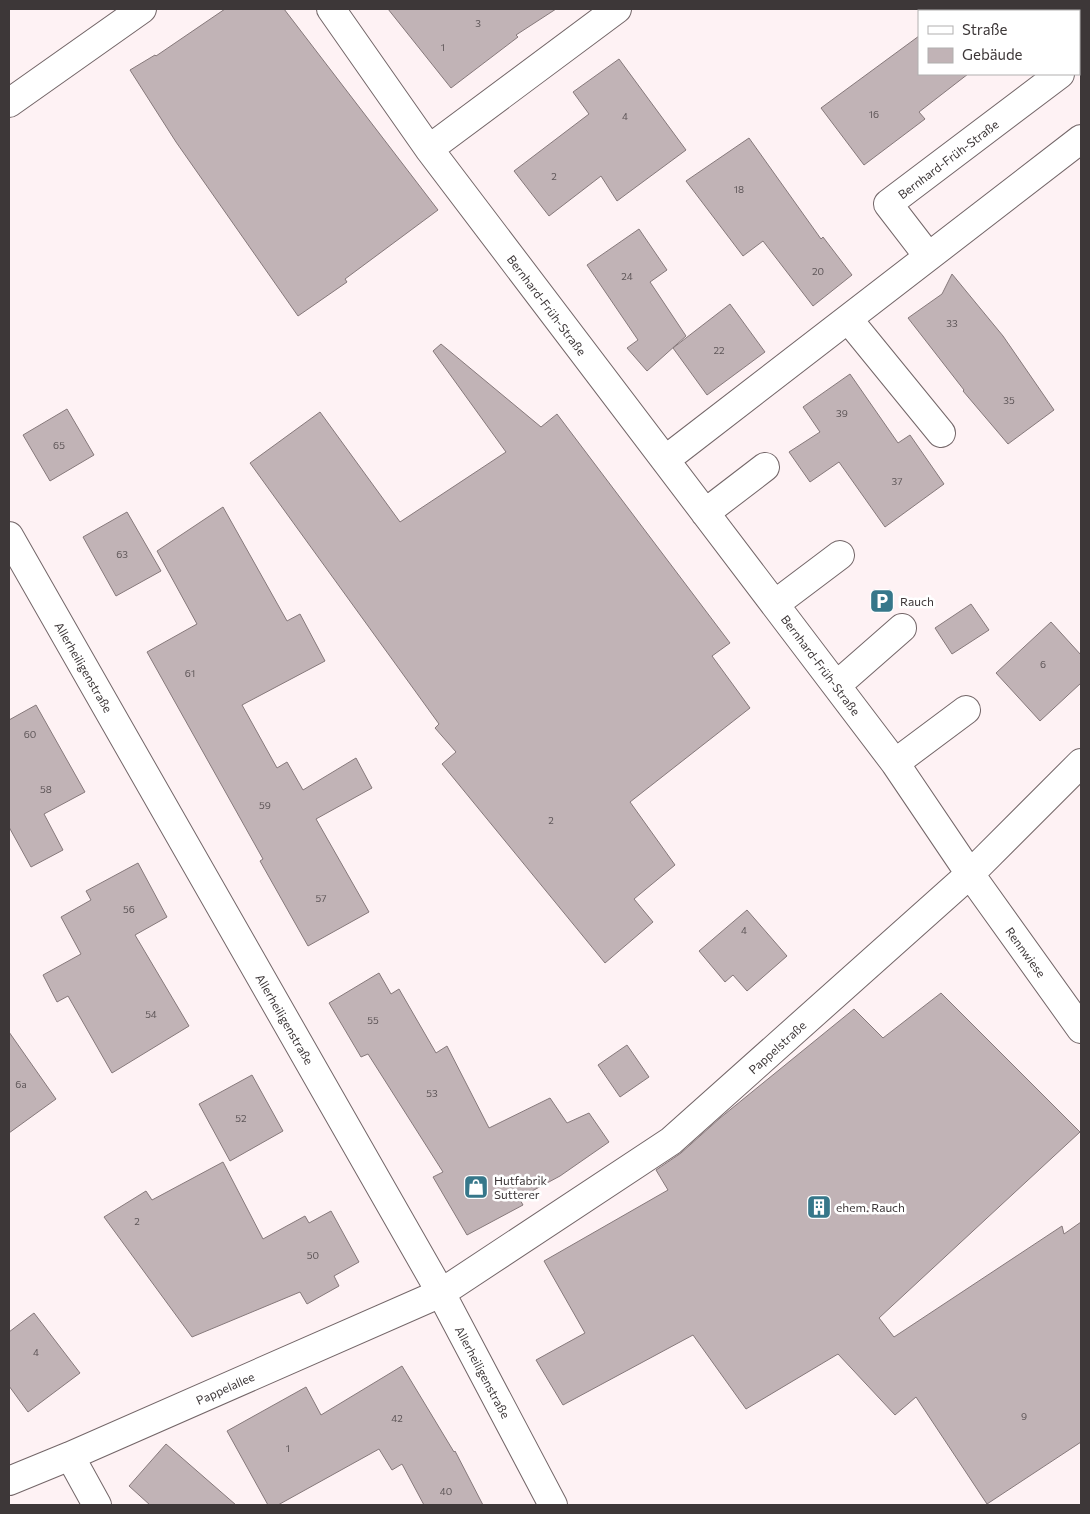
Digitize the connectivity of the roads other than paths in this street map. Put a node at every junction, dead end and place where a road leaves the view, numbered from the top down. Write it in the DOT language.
graph roads {
  1 [pos="142,9"];
  2 [pos="331,9"];
  3 [pos="617,9"];
  4 [pos="1059,75"];
  5 [pos="9,103"];
  6 [pos="1081,138"];
  7 [pos="429,149"];
  8 [pos="928,256"];
  9 [pos="848,319"];
  10 [pos="941,433"];
  11 [pos="665,460"];
  12 [pos="765,467"];
  13 [pos="705,513"];
  14 [pos="9,536"];
  15 [pos="840,555"];
  16 [pos="775,604"];
  17 [pos="902,628"];
  18 [pos="837,685"];
  19 [pos="966,710"];
  20 [pos="895,763"];
  21 [pos="1081,763"];
  22 [pos="970,874"];
  23 [pos="1081,1029"];
  24 [pos="441,1292"];
  25 [pos="70,1456"];
  26 [pos="9,1481"];
  27 [pos="97,1505"];
  28 [pos="553,1505"];
  1 -- 5 [label="street"];
  2 -- 7 [label="street, Bernhard-Früh-Straße"];
  3 -- 7 [label="street"];
  4 -- 8 [label="street, Bernhard-Früh-Straße"];
  6 -- 8 [label="street"];
  7 -- 11 [label="street, Bernhard-Früh-Straße"];
  8 -- 9 [label="street"];
  9 -- 10 [label="street"];
  9 -- 11 [label="street"];
  11 -- 13 [label="street, Bernhard-Früh-Straße"];
  12 -- 13 [label="street"];
  13 -- 16 [label="street, Bernhard-Früh-Straße"];
  14 -- 24 [label="street, Allerheiligenstraße"];
  15 -- 16 [label="street"];
  16 -- 18 [label="street, Bernhard-Früh-Straße"];
  17 -- 18 [label="street"];
  18 -- 20 [label="street, Bernhard-Früh-Straße"];
  19 -- 20 [label="street"];
  20 -- 22 [label="street, Bernhard-Früh-Straße"];
  21 -- 22 [label="street, Pappelstraße"];
  22 -- 23 [label="street, Rennwiese"];
  22 -- 24 [label="street, Pappelstraße"];
  24 -- 25 [label="street, Pappelallee"];
  24 -- 28 [label="street, Allerheiligenstraße"];
  25 -- 26 [label="street, Pappelallee"];
  25 -- 27 [label="street"];
}
